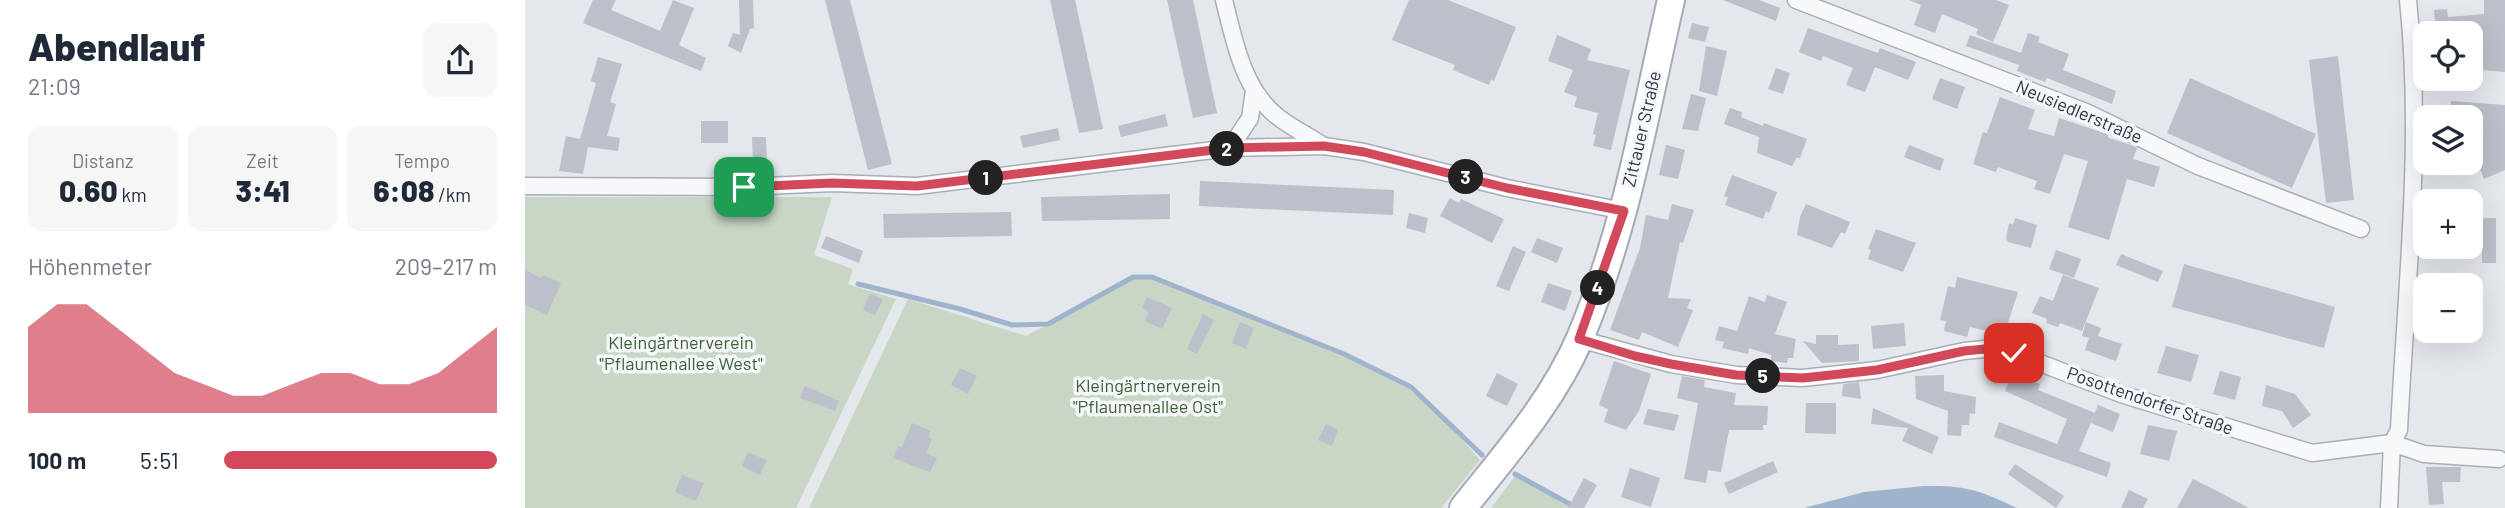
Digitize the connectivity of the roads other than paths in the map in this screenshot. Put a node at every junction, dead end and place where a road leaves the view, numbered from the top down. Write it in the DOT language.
graph roads {
  1 [pos="1224,0"];
  2 [pos="1671,0"];
  3 [pos="1796,0"];
  4 [pos="2408,0"];
  5 [pos="1254,91"];
  6 [pos="1324,146"];
  7 [pos="1230,148"];
  8 [pos="525,186"];
  9 [pos="1624,211"];
  10 [pos="2361,229"];
  11 [pos="1579,339"];
  12 [pos="2392,443"];
  13 [pos="2499,459"];
  14 [pos="1463,508"];
  15 [pos="2389,508"];
  1 -- 5 [label="street"];
  2 -- 9 [label="main road, Zittauer Straße"];
  3 -- 10 [label="street, Neusiedlerstraße"];
  4 -- 12 [label="street"];
  5 -- 6 [label="street"];
  5 -- 7 [label="street"];
  6 -- 7 [label="street"];
  6 -- 9 [label="street"];
  7 -- 8 [label="street"];
  9 -- 11 [label="main road, Zittauer Straße"];
  11 -- 12 [label="street, Posottendorfer Straße"];
  11 -- 14 [label="main road, Zittauer Straße"];
  12 -- 13 [label="street"];
  12 -- 15 [label="street"];
}
